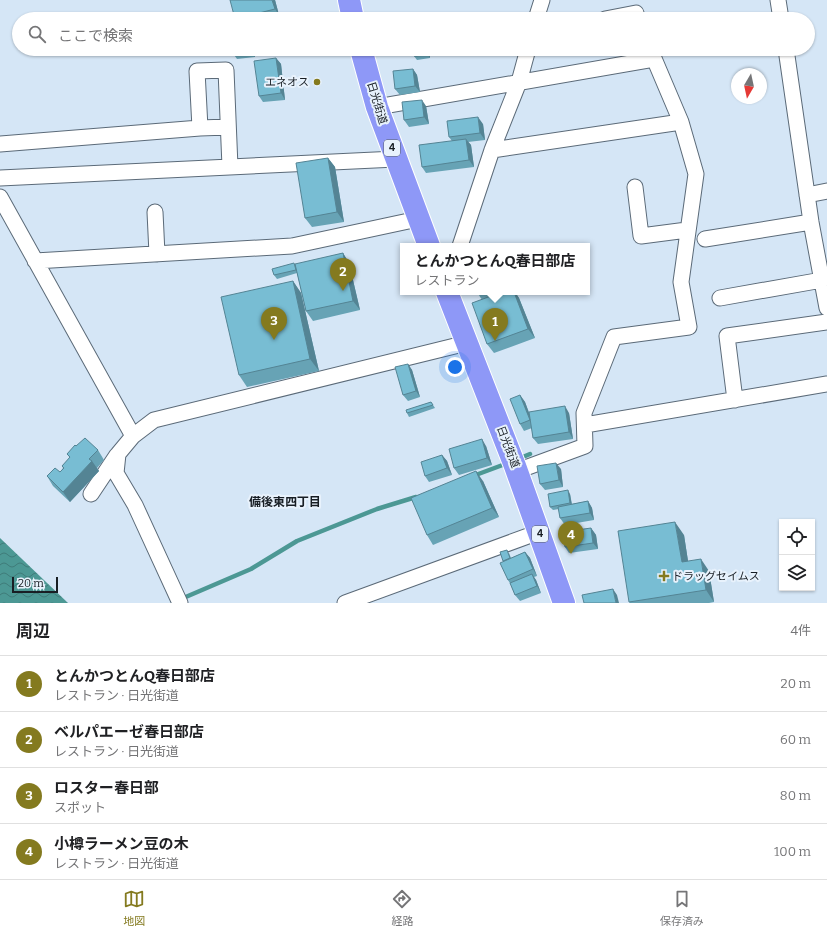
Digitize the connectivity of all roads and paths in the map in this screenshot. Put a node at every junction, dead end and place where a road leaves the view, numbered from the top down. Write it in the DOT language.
graph roads {
  1 [pos="349,0"];
  2 [pos="542,0"];
  3 [pos="778,0"];
  4 [pos="351,12"];
  5 [pos="538,12"];
  6 [pos="780,12"];
  7 [pos="363,56"];
  8 [pos="526,56"];
  9 [pos="642,56"];
  10 [pos="653,56"];
  11 [pos="787,56"];
  12 [pos="519,82"];
  13 [pos="377,107"];
  14 [pos="681,122"];
  15 [pos="228,127"];
  16 [pos="200,128"];
  17 [pos="0,144"];
  18 [pos="492,150"];
  19 [pos="396,159"];
  20 [pos="230,167"];
  21 [pos="0,178"];
  22 [pos="635,187"];
  23 [pos="827,192"];
  24 [pos="807,195"];
  25 [pos="0,197"];
  26 [pos="155,212"];
  27 [pos="418,219"];
  28 [pos="810,222"];
  29 [pos="687,230"];
  30 [pos="705,239"];
  31 [pos="428,243"];
  32 [pos="461,243"];
  33 [pos="157,254"];
  34 [pos="35,261"];
  35 [pos="823,263"];
  36 [pos="822,280"];
  37 [pos="448,295"];
  38 [pos="720,298"];
  39 [pos="827,308"];
  40 [pos="827,322"];
  41 [pos="467,343"];
  42 [pos="827,384"];
  43 [pos="735,400"];
  44 [pos="585,425"];
  45 [pos="133,436"];
  46 [pos="118,454"];
  47 [pos="516,468"];
  48 [pos="91,494"];
  49 [pos="539,532"];
  50 [pos="177,597"];
  51 [pos="345,603"];
  52 [pos="564,603"];
  1 -- 4 [label="highway"];
  2 -- 5 [label="street"];
  3 -- 6 [label="street"];
  7 -- 13 [label="highway, 日光街道 / 4"];
  8 -- 12 [label="street"];
  9 -- 12 [label="street"];
  10 -- 14 [label="street"];
  11 -- 24 [label="street"];
  12 -- 13 [label="street"];
  12 -- 18 [label="street"];
  13 -- 19 [label="highway, 日光街道 / 4"];
  14 -- 18 [label="street"];
  14 -- 29 [label="street"];
  15 -- 16 [label="street"];
  15 -- 16 [label="street"];
  15 -- 20 [label="street"];
  16 -- 17 [label="street"];
  18 -- 32 [label="street"];
  19 -- 20 [label="street"];
  19 -- 27 [label="highway, 日光街道 / 4"];
  20 -- 21 [label="street"];
  22 -- 29 [label="street"];
  23 -- 24 [label="street"];
  24 -- 28 [label="street"];
  25 -- 34 [label="street"];
  26 -- 33 [label="street"];
  27 -- 31 [label="highway, 日光街道 / 4"];
  27 -- 33 [label="street"];
  28 -- 30 [label="street"];
  28 -- 35 [label="street"];
  29 -- 44 [label="street"];
  33 -- 34 [label="street"];
  34 -- 45 [label="street"];
  35 -- 36 [label="street"];
  36 -- 38 [label="street"];
  36 -- 39 [label="street"];
  37 -- 41 [label="highway, 日光街道 / 4"];
  40 -- 43 [label="street"];
  41 -- 45 [label="street"];
  41 -- 47 [label="highway, 日光街道 / 4"];
  42 -- 43 [label="street"];
  43 -- 44 [label="street"];
  44 -- 47 [label="street"];
  45 -- 46 [label="street"];
  46 -- 48 [label="street"];
  46 -- 50 [label="street"];
  47 -- 49 [label="highway, 日光街道 / 4"];
  49 -- 51 [label="street"];
  49 -- 52 [label="highway, 日光街道 / 4"];
}
